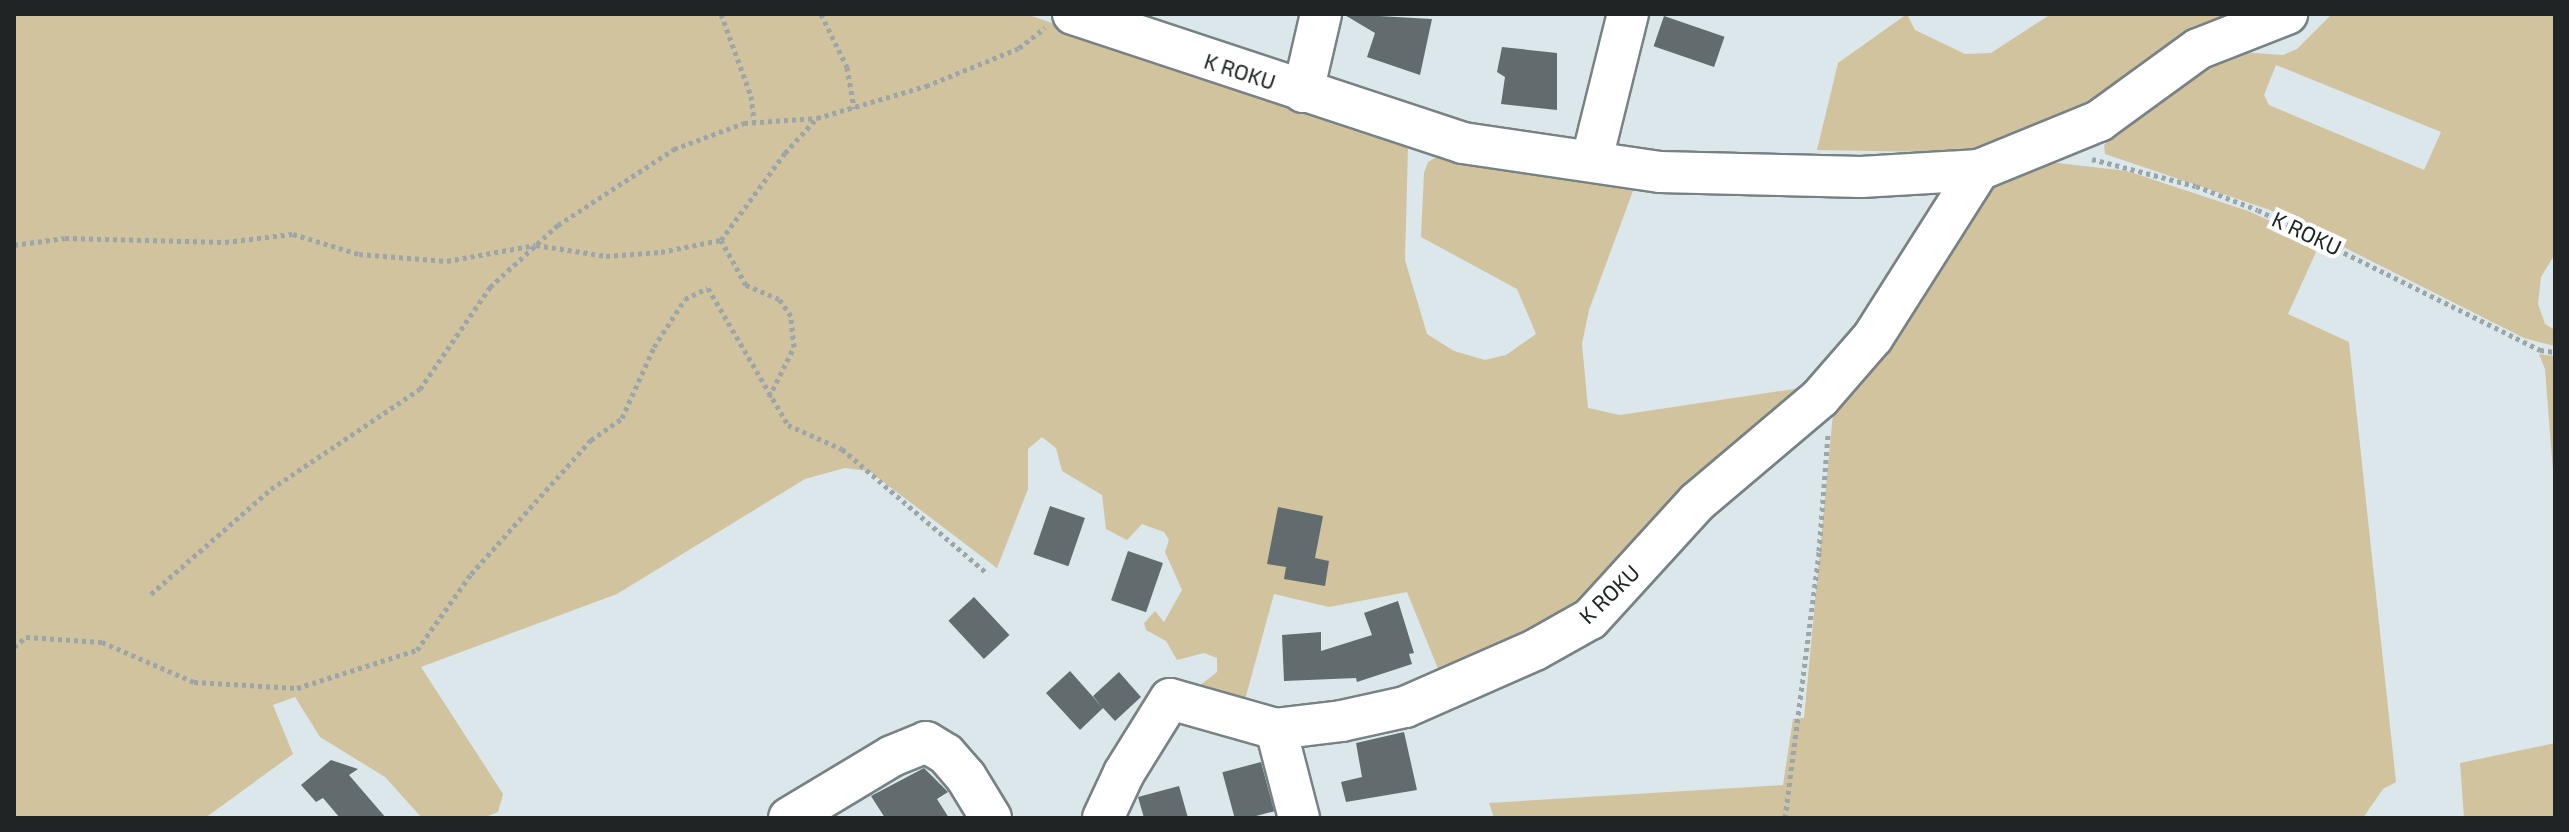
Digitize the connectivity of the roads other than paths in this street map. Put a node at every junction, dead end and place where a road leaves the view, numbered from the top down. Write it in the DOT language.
graph roads {
  1 [pos="1321,14"];
  2 [pos="1628,14"];
  3 [pos="2287,14"];
  4 [pos="1059,21"];
  5 [pos="1303,92"];
  6 [pos="1592,159"];
  7 [pos="1979,170"];
  8 [pos="1276,729"];
  9 [pos="789,818"];
  10 [pos="991,818"];
  11 [pos="1103,818"];
  12 [pos="1299,818"];
  1 -- 5 [label="street"];
  2 -- 6 [label="street"];
  3 -- 7 [label="street, K ROKU"];
  4 -- 5 [label="street, K ROKU"];
  5 -- 6 [label="street, K ROKU"];
  6 -- 7 [label="street, K ROKU"];
  7 -- 8 [label="street, K ROKU"];
  8 -- 11 [label="street, K ROKU"];
  8 -- 12 [label="street"];
  9 -- 10 [label="street"];
}
